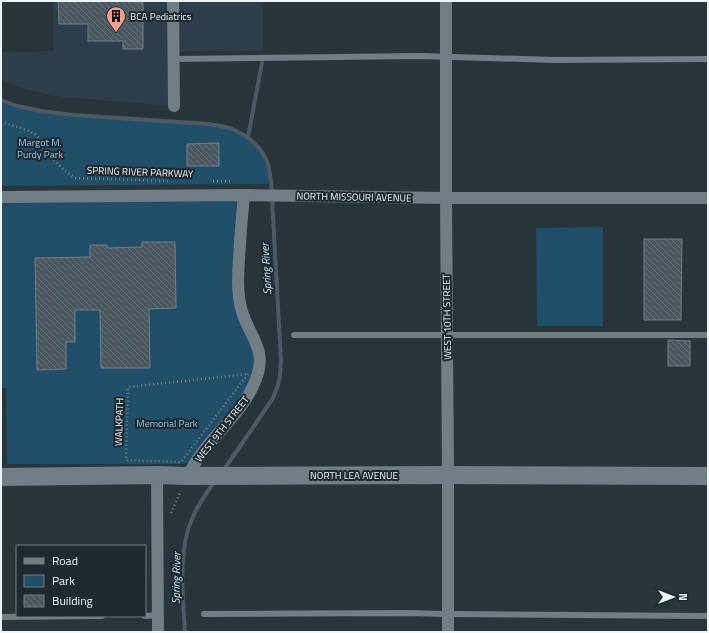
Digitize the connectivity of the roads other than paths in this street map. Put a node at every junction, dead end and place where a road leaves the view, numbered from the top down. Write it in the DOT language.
graph roads {
  1 [pos="173,1"];
  2 [pos="446,1"];
  3 [pos="446,58"];
  4 [pos="174,59"];
  5 [pos="708,59"];
  6 [pos="174,106"];
  7 [pos="244,195"];
  8 [pos="1,198"];
  9 [pos="446,198"];
  10 [pos="708,198"];
  11 [pos="294,335"];
  12 [pos="447,335"];
  13 [pos="708,335"];
  14 [pos="156,475"];
  15 [pos="448,475"];
  16 [pos="193,476"];
  17 [pos="708,476"];
  18 [pos="1,477"];
  19 [pos="204,614"];
  20 [pos="448,614"];
  21 [pos="158,615"];
  22 [pos="146,616"];
  23 [pos="708,616"];
  24 [pos="1,617"];
  25 [pos="16,617"];
  26 [pos="158,632"];
  27 [pos="448,632"];
  1 -- 4 [label="street"];
  2 -- 3 [label="street, WEST 10TH STREET"];
  3 -- 4 [label="lane"];
  3 -- 5 [label="lane"];
  3 -- 9 [label="street, WEST 10TH STREET"];
  4 -- 6 [label="street"];
  7 -- 8 [label="street, NORTH MISSOURI AVENUE"];
  7 -- 9 [label="street, NORTH MISSOURI AVENUE"];
  7 -- 16 [label="street, WEST 9TH STREET"];
  9 -- 10 [label="street, NORTH MISSOURI AVENUE"];
  9 -- 12 [label="street, WEST 10TH STREET"];
  11 -- 12 [label="lane"];
  12 -- 13 [label="lane"];
  12 -- 15 [label="street, WEST 10TH STREET"];
  14 -- 16 [label="street, NORTH LEA AVENUE"];
  14 -- 18 [label="street, NORTH LEA AVENUE"];
  14 -- 21 [label="street"];
  15 -- 16 [label="street, NORTH LEA AVENUE"];
  15 -- 17 [label="street, NORTH LEA AVENUE"];
  15 -- 20 [label="street, WEST 10TH STREET"];
  19 -- 20 [label="lane"];
  20 -- 23 [label="lane"];
  20 -- 27 [label="street, WEST 10TH STREET"];
  21 -- 22 [label="lane"];
  21 -- 26 [label="street"];
  24 -- 25 [label="lane"];
}
